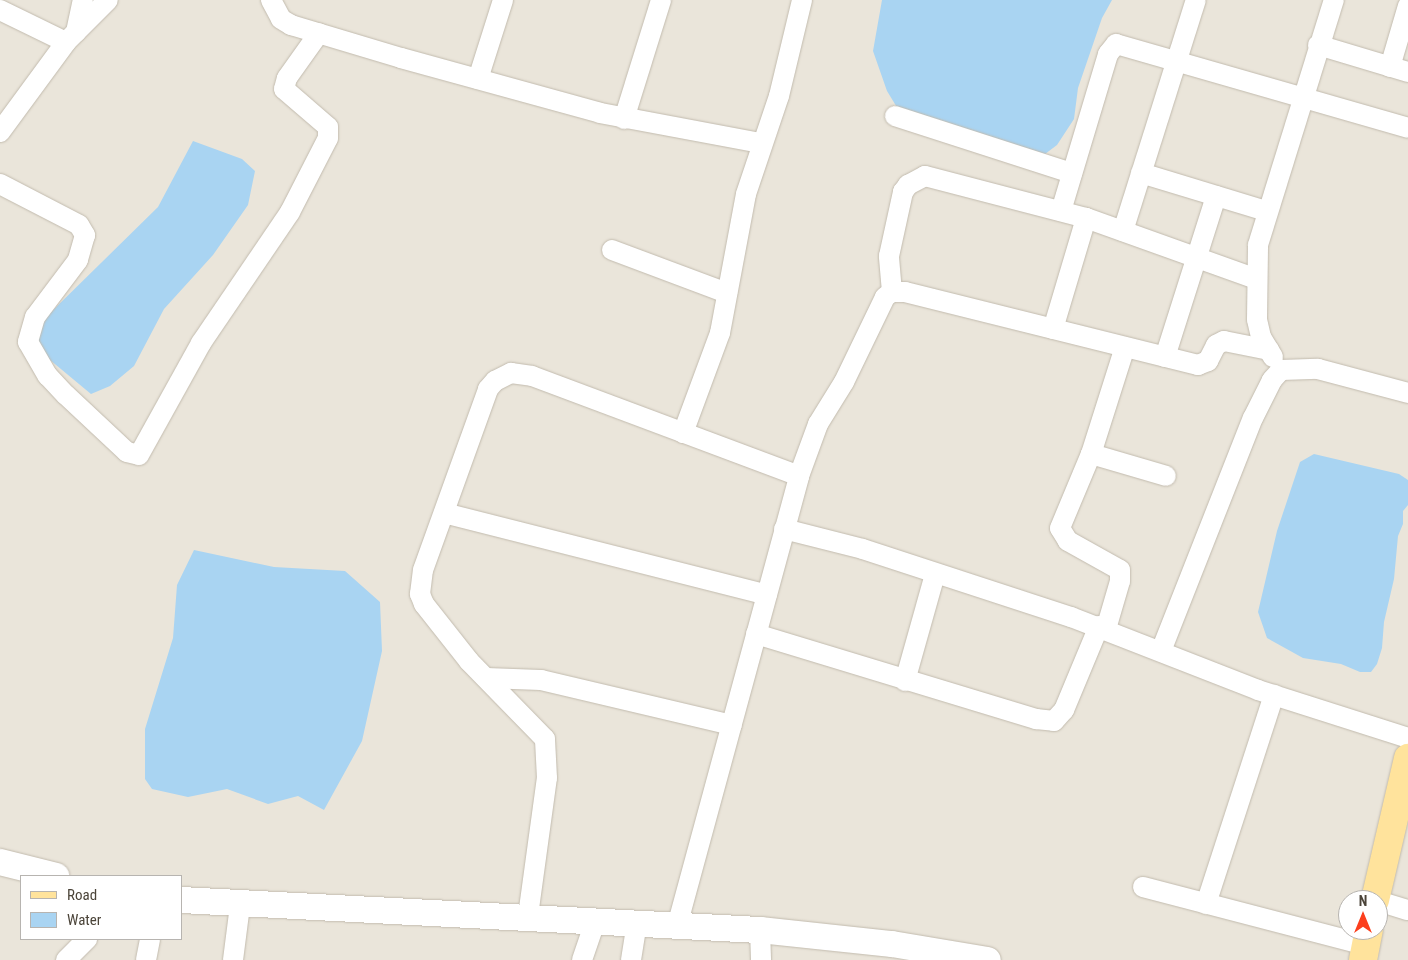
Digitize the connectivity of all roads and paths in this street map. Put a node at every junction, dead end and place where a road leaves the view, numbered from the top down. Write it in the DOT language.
graph roads {
  1 [pos="83,0"];
  2 [pos="108,0"];
  3 [pos="271,0"];
  4 [pos="503,0"];
  5 [pos="661,0"];
  6 [pos="802,0"];
  7 [pos="1196,0"];
  8 [pos="1334,0"];
  9 [pos="1408,6"];
  10 [pos="0,10"];
  11 [pos="319,33"];
  12 [pos="71,38"];
  13 [pos="1318,45"];
  14 [pos="1176,61"];
  15 [pos="1399,70"];
  16 [pos="478,79"];
  17 [pos="1304,97"];
  18 [pos="895,116"];
  19 [pos="624,119"];
  20 [pos="1408,128"];
  21 [pos="0,132"];
  22 [pos="761,143"];
  23 [pos="1072,173"];
  24 [pos="1141,173"];
  25 [pos="0,184"];
  26 [pos="1216,196"];
  27 [pos="1061,211"];
  28 [pos="1266,211"];
  29 [pos="1086,218"];
  30 [pos="1123,231"];
  31 [pos="612,250"];
  32 [pos="1194,257"];
  33 [pos="1256,280"];
  34 [pos="892,292"];
  35 [pos="727,293"];
  36 [pos="1053,329"];
  37 [pos="1125,347"];
  38 [pos="1269,350"];
  39 [pos="1165,357"];
  40 [pos="1281,370"];
  41 [pos="1408,393"];
  42 [pos="683,433"];
  43 [pos="1091,454"];
  44 [pos="799,476"];
  45 [pos="1166,476"];
  46 [pos="444,513"];
  47 [pos="784,529"];
  48 [pos="935,574"];
  49 [pos="767,595"];
  50 [pos="1102,628"];
  51 [pos="756,634"];
  52 [pos="1162,651"];
  53 [pos="486,678"];
  54 [pos="906,681"];
  55 [pos="1274,695"];
  56 [pos="732,725"];
  57 [pos="1408,738"];
  58 [pos="1408,758"];
  59 [pos="0,862"];
  60 [pos="52,875"];
  61 [pos="1143,887"];
  62 [pos="1379,890"];
  63 [pos="182,900"];
  64 [pos="1206,904"];
  65 [pos="1388,904"];
  66 [pos="240,905"];
  67 [pos="1408,910"];
  68 [pos="528,916"];
  69 [pos="596,919"];
  70 [pos="637,922"];
  71 [pos="677,926"];
  72 [pos="760,930"];
  73 [pos="86,940"];
  74 [pos="150,940"];
  75 [pos="1366,945"];
  76 [pos="66,960"];
  77 [pos="146,960"];
  78 [pos="233,960"];
  79 [pos="582,960"];
  80 [pos="631,960"];
  81 [pos="761,960"];
  82 [pos="988,960"];
  1 -- 12 [label="street"];
  2 -- 12 [label="street"];
  3 -- 11 [label="street"];
  4 -- 16 [label="street"];
  5 -- 19 [label="street"];
  6 -- 22 [label="street"];
  7 -- 14 [label="street"];
  8 -- 13 [label="street"];
  9 -- 15 [label="street"];
  10 -- 12 [label="street"];
  11 -- 16 [label="street"];
  11 -- 25 [label="street"];
  12 -- 21 [label="street"];
  13 -- 15 [label="street"];
  13 -- 17 [label="street"];
  14 -- 17 [label="street"];
  14 -- 23 [label="street"];
  14 -- 24 [label="street"];
  16 -- 19 [label="street"];
  17 -- 20 [label="street"];
  17 -- 28 [label="street"];
  18 -- 23 [label="street"];
  19 -- 22 [label="street"];
  22 -- 35 [label="street"];
  23 -- 27 [label="street"];
  24 -- 26 [label="street"];
  24 -- 30 [label="street"];
  26 -- 28 [label="street"];
  26 -- 32 [label="street"];
  27 -- 29 [label="street"];
  27 -- 34 [label="street"];
  28 -- 33 [label="street"];
  29 -- 30 [label="street"];
  29 -- 36 [label="street"];
  30 -- 32 [label="street"];
  31 -- 35 [label="street"];
  32 -- 33 [label="street"];
  32 -- 39 [label="street"];
  33 -- 38 [label="street"];
  34 -- 36 [label="street"];
  34 -- 44 [label="street"];
  35 -- 42 [label="street"];
  36 -- 37 [label="street"];
  37 -- 39 [label="street"];
  37 -- 43 [label="street"];
  38 -- 39 [label="street"];
  38 -- 40 [label="street"];
  40 -- 41 [label="street"];
  40 -- 52 [label="street"];
  42 -- 44 [label="street"];
  42 -- 46 [label="street"];
  43 -- 45 [label="street"];
  43 -- 50 [label="street"];
  44 -- 47 [label="street"];
  46 -- 49 [label="street"];
  46 -- 53 [label="street"];
  47 -- 48 [label="street"];
  47 -- 49 [label="street"];
  48 -- 50 [label="street"];
  48 -- 54 [label="street"];
  49 -- 51 [label="street"];
  50 -- 52 [label="street"];
  50 -- 54 [label="street"];
  51 -- 54 [label="street"];
  51 -- 56 [label="street"];
  52 -- 55 [label="street"];
  53 -- 56 [label="street"];
  53 -- 68 [label="street"];
  55 -- 57 [label="street"];
  55 -- 64 [label="street"];
  56 -- 71 [label="street"];
  58 -- 62 [label="main road"];
  59 -- 60 [label="street"];
  61 -- 64 [label="street"];
  63 -- 66 [label="street"];
  64 -- 75 [label="street"];
  65 -- 67 [label="street"];
  66 -- 68 [label="street"];
  66 -- 78 [label="street"];
  68 -- 69 [label="street"];
  69 -- 70 [label="street"];
  69 -- 79 [label="street"];
  70 -- 71 [label="street"];
  70 -- 80 [label="street"];
  71 -- 72 [label="street"];
  72 -- 81 [label="street"];
  72 -- 82 [label="street"];
  73 -- 76 [label="street"];
  74 -- 77 [label="street"];
}
